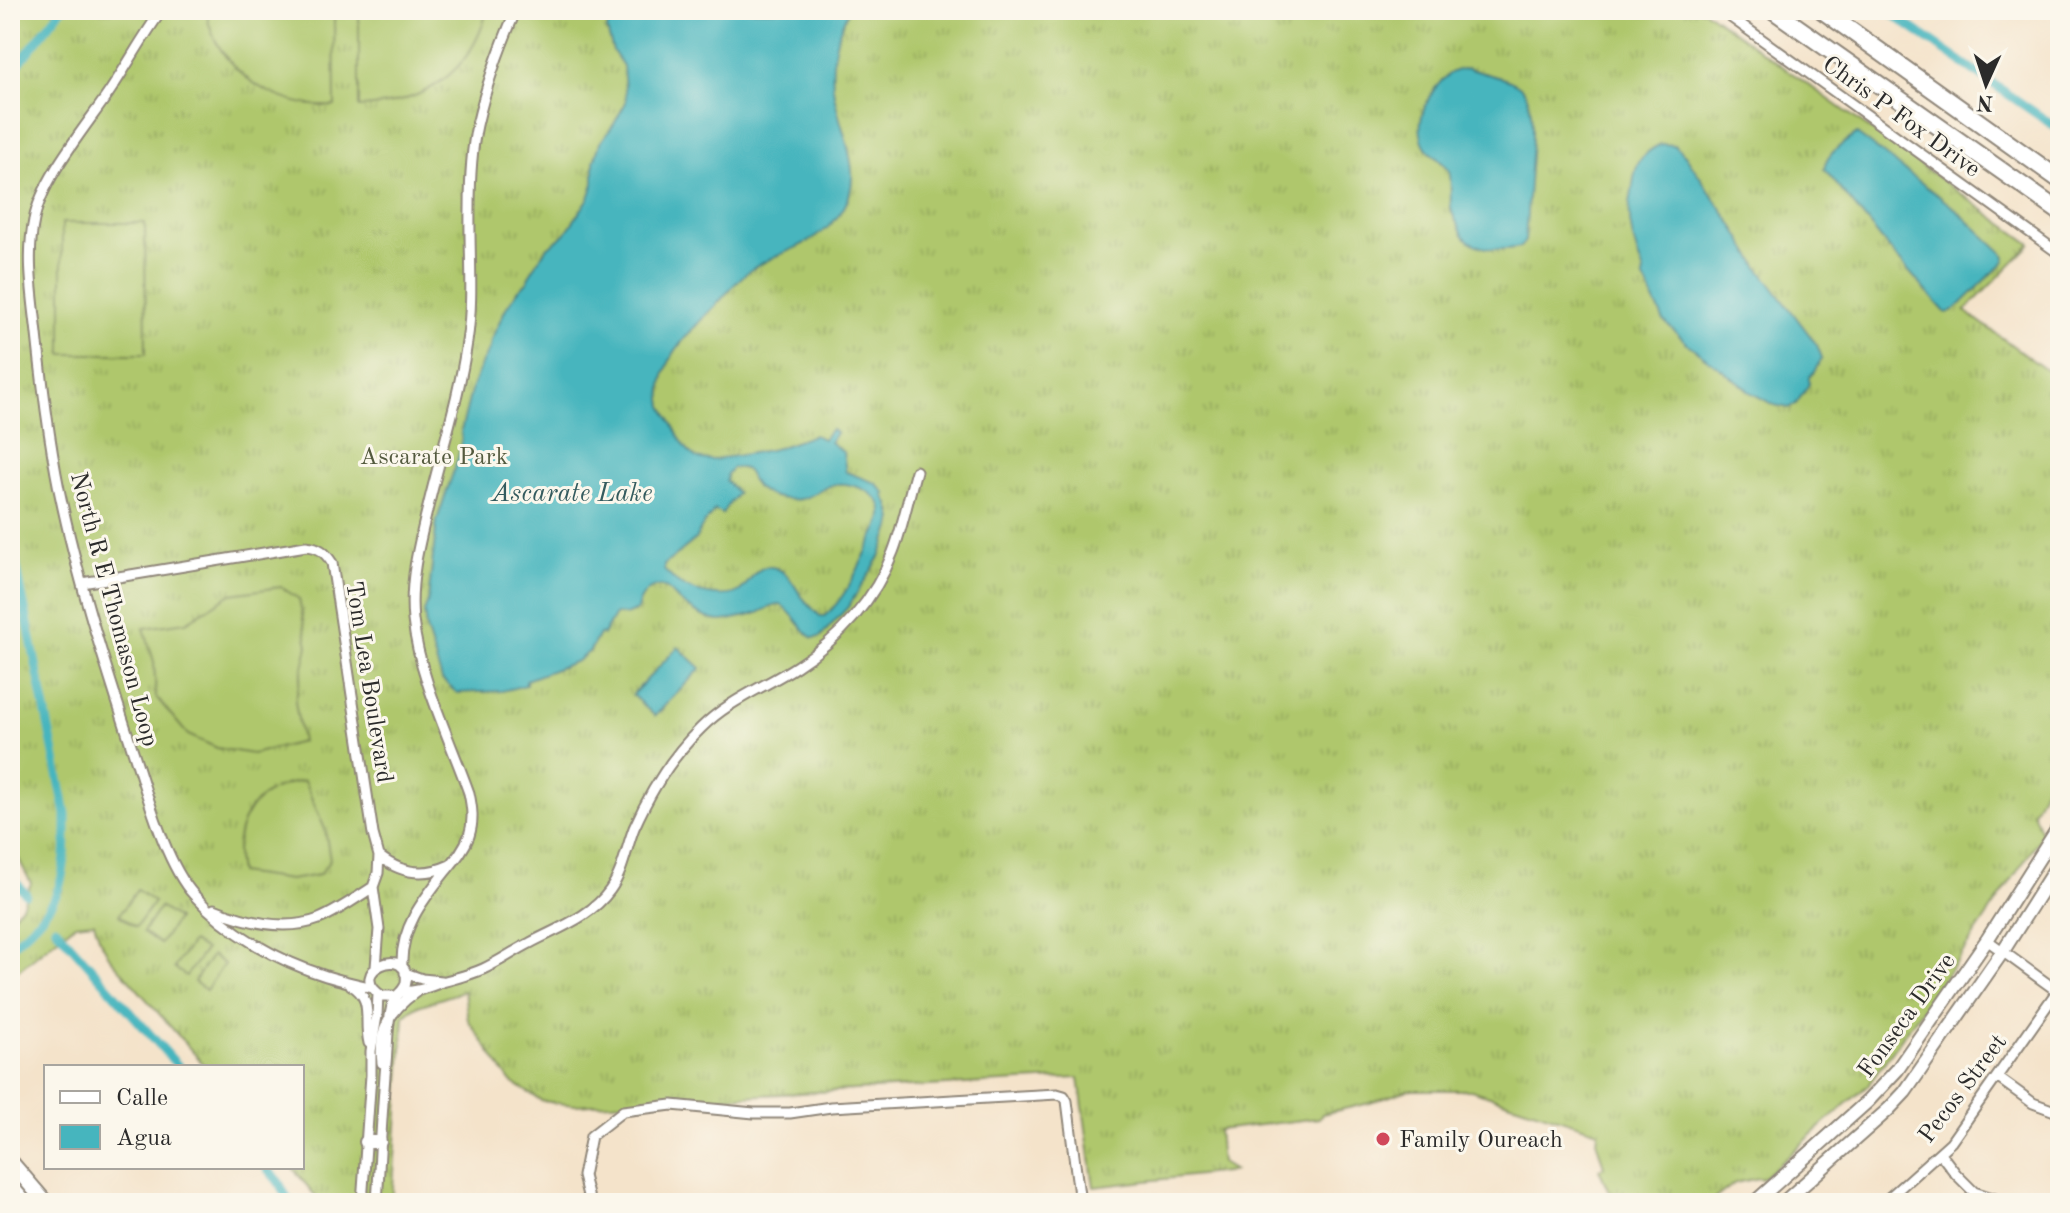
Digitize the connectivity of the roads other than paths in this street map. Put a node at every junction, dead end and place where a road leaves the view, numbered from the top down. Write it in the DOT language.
graph roads {
  1 [pos="162,10"];
  2 [pos="516,10"];
  3 [pos="1721,10"];
  4 [pos="1773,10"];
  5 [pos="1822,10"];
  6 [pos="2060,180"];
  7 [pos="2058,211"];
  8 [pos="2060,254"];
  9 [pos="916,471"];
  10 [pos="82,583"];
  11 [pos="2060,825"];
  12 [pos="379,856"];
  13 [pos="2060,861"];
  14 [pos="451,865"];
  15 [pos="373,887"];
  16 [pos="207,907"];
  17 [pos="1987,940"];
  18 [pos="2003,951"];
  19 [pos="376,967"];
  20 [pos="403,970"];
  21 [pos="340,980"];
  22 [pos="445,981"];
  23 [pos="2059,990"];
  24 [pos="375,991"];
  25 [pos="416,992"];
  26 [pos="399,994"];
  27 [pos="390,1020"];
  28 [pos="371,1051"];
  29 [pos="1997,1077"];
  30 [pos="2060,1113"];
  31 [pos="366,1142"];
  32 [pos="380,1142"];
  33 [pos="1940,1153"];
  34 [pos="10,1161"];
  35 [pos="10,1186"];
  36 [pos="25,1203"];
  37 [pos="46,1203"];
  38 [pos="362,1203"];
  39 [pos="377,1203"];
  40 [pos="590,1203"];
  41 [pos="1080,1203"];
  42 [pos="1754,1203"];
  43 [pos="1783,1203"];
  44 [pos="1883,1203"];
  45 [pos="2007,1203"];
  1 -- 10 [label="street, North R E Thomason Loop"];
  2 -- 14 [label="street"];
  3 -- 8 [label="street, Chris P Fox Drive"];
  4 -- 7 [label="highway"];
  5 -- 6 [label="highway"];
  9 -- 22 [label="street"];
  10 -- 12 [label="street, Tom Lea Boulevard"];
  10 -- 16 [label="street, North R E Thomason Loop"];
  11 -- 17 [label="main road, Fonseca Drive"];
  12 -- 14 [label="street"];
  12 -- 15 [label="street, Tom Lea Boulevard"];
  13 -- 18 [label="main road, Fonseca Drive"];
  14 -- 20 [label="street"];
  15 -- 16 [label="street"];
  15 -- 19 [label="street, Tom Lea Boulevard"];
  16 -- 21 [label="street, North R E Thomason Loop"];
  17 -- 18 [label="street"];
  17 -- 42 [label="main road, Fonseca Drive"];
  18 -- 23 [label="street"];
  18 -- 43 [label="main road, Fonseca Drive"];
  19 -- 20 [label="street"];
  19 -- 24 [label="street"];
  20 -- 22 [label="street"];
  20 -- 26 [label="street"];
  21 -- 24 [label="street, North R E Thomason Loop"];
  21 -- 28 [label="street"];
  22 -- 25 [label="street"];
  23 -- 29 [label="street, Pecos Street"];
  24 -- 26 [label="street"];
  24 -- 28 [label="street"];
  25 -- 26 [label="street"];
  25 -- 27 [label="street"];
  26 -- 27 [label="street"];
  27 -- 32 [label="street"];
  28 -- 31 [label="street"];
  29 -- 30 [label="street"];
  29 -- 33 [label="street, Pecos Street"];
  31 -- 32 [label="main road"];
  31 -- 38 [label="street"];
  32 -- 39 [label="street"];
  33 -- 44 [label="street, Pecos Street"];
  33 -- 45 [label="street"];
  34 -- 37 [label="main road"];
  35 -- 36 [label="main road"];
  40 -- 41 [label="street"];
}
